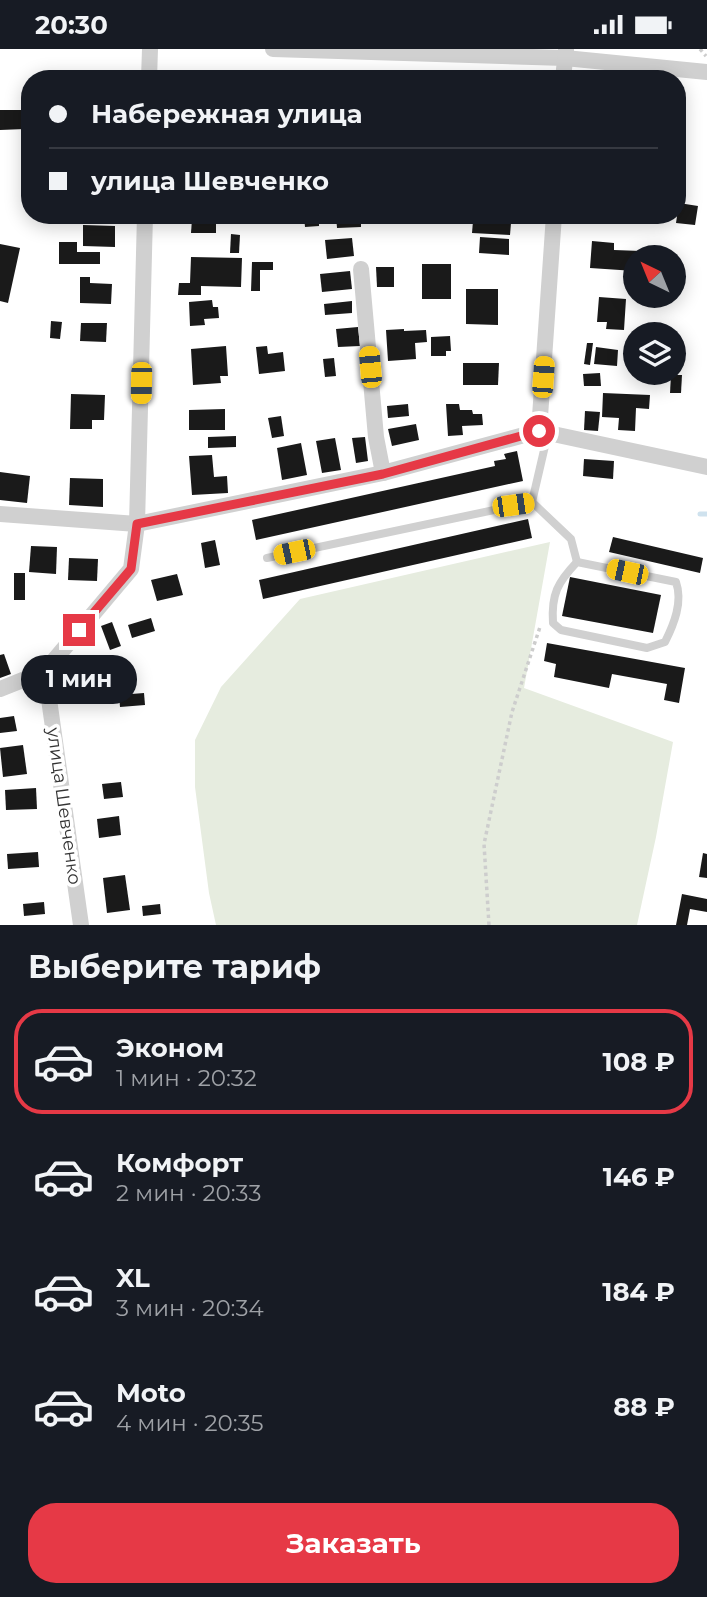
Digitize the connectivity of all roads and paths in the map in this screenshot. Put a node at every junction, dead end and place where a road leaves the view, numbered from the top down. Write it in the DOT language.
graph roads {
  1 [pos="150,49"];
  2 [pos="273,49"];
  3 [pos="565,54"];
  4 [pos="149,70"];
  5 [pos="707,72"];
  6 [pos="145,224"];
  7 [pos="554,224"];
  8 [pos="361,269"];
  9 [pos="544,432"];
  10 [pos="707,467"];
  11 [pos="383,474"];
  12 [pos="532,502"];
  13 [pos="0,514"];
  14 [pos="137,524"];
  15 [pos="267,558"];
  16 [pos="577,562"];
  17 [pos="552,613"];
  18 [pos="45,671"];
  19 [pos="0,689"];
  20 [pos="81,925"];
  21 [pos="489,925"];
  1 -- 4 [label="street"];
  2 -- 3 [label="street"];
  3 -- 5 [label="street"];
  6 -- 14 [label="street"];
  7 -- 9 [label="street"];
  8 -- 11 [label="street"];
  9 -- 10 [label="street"];
  9 -- 11 [label="street"];
  9 -- 12 [label="lane"];
  11 -- 14 [label="street"];
  12 -- 15 [label="lane"];
  12 -- 16 [label="lane"];
  13 -- 14 [label="street"];
  14 -- 18 [label="street"];
  16 -- 17 [label="lane"];
  16 -- 17 [label="lane"];
  17 -- 21 [label="path"];
  18 -- 19 [label="street"];
  18 -- 20 [label="street, улица Шевченко"];
}
